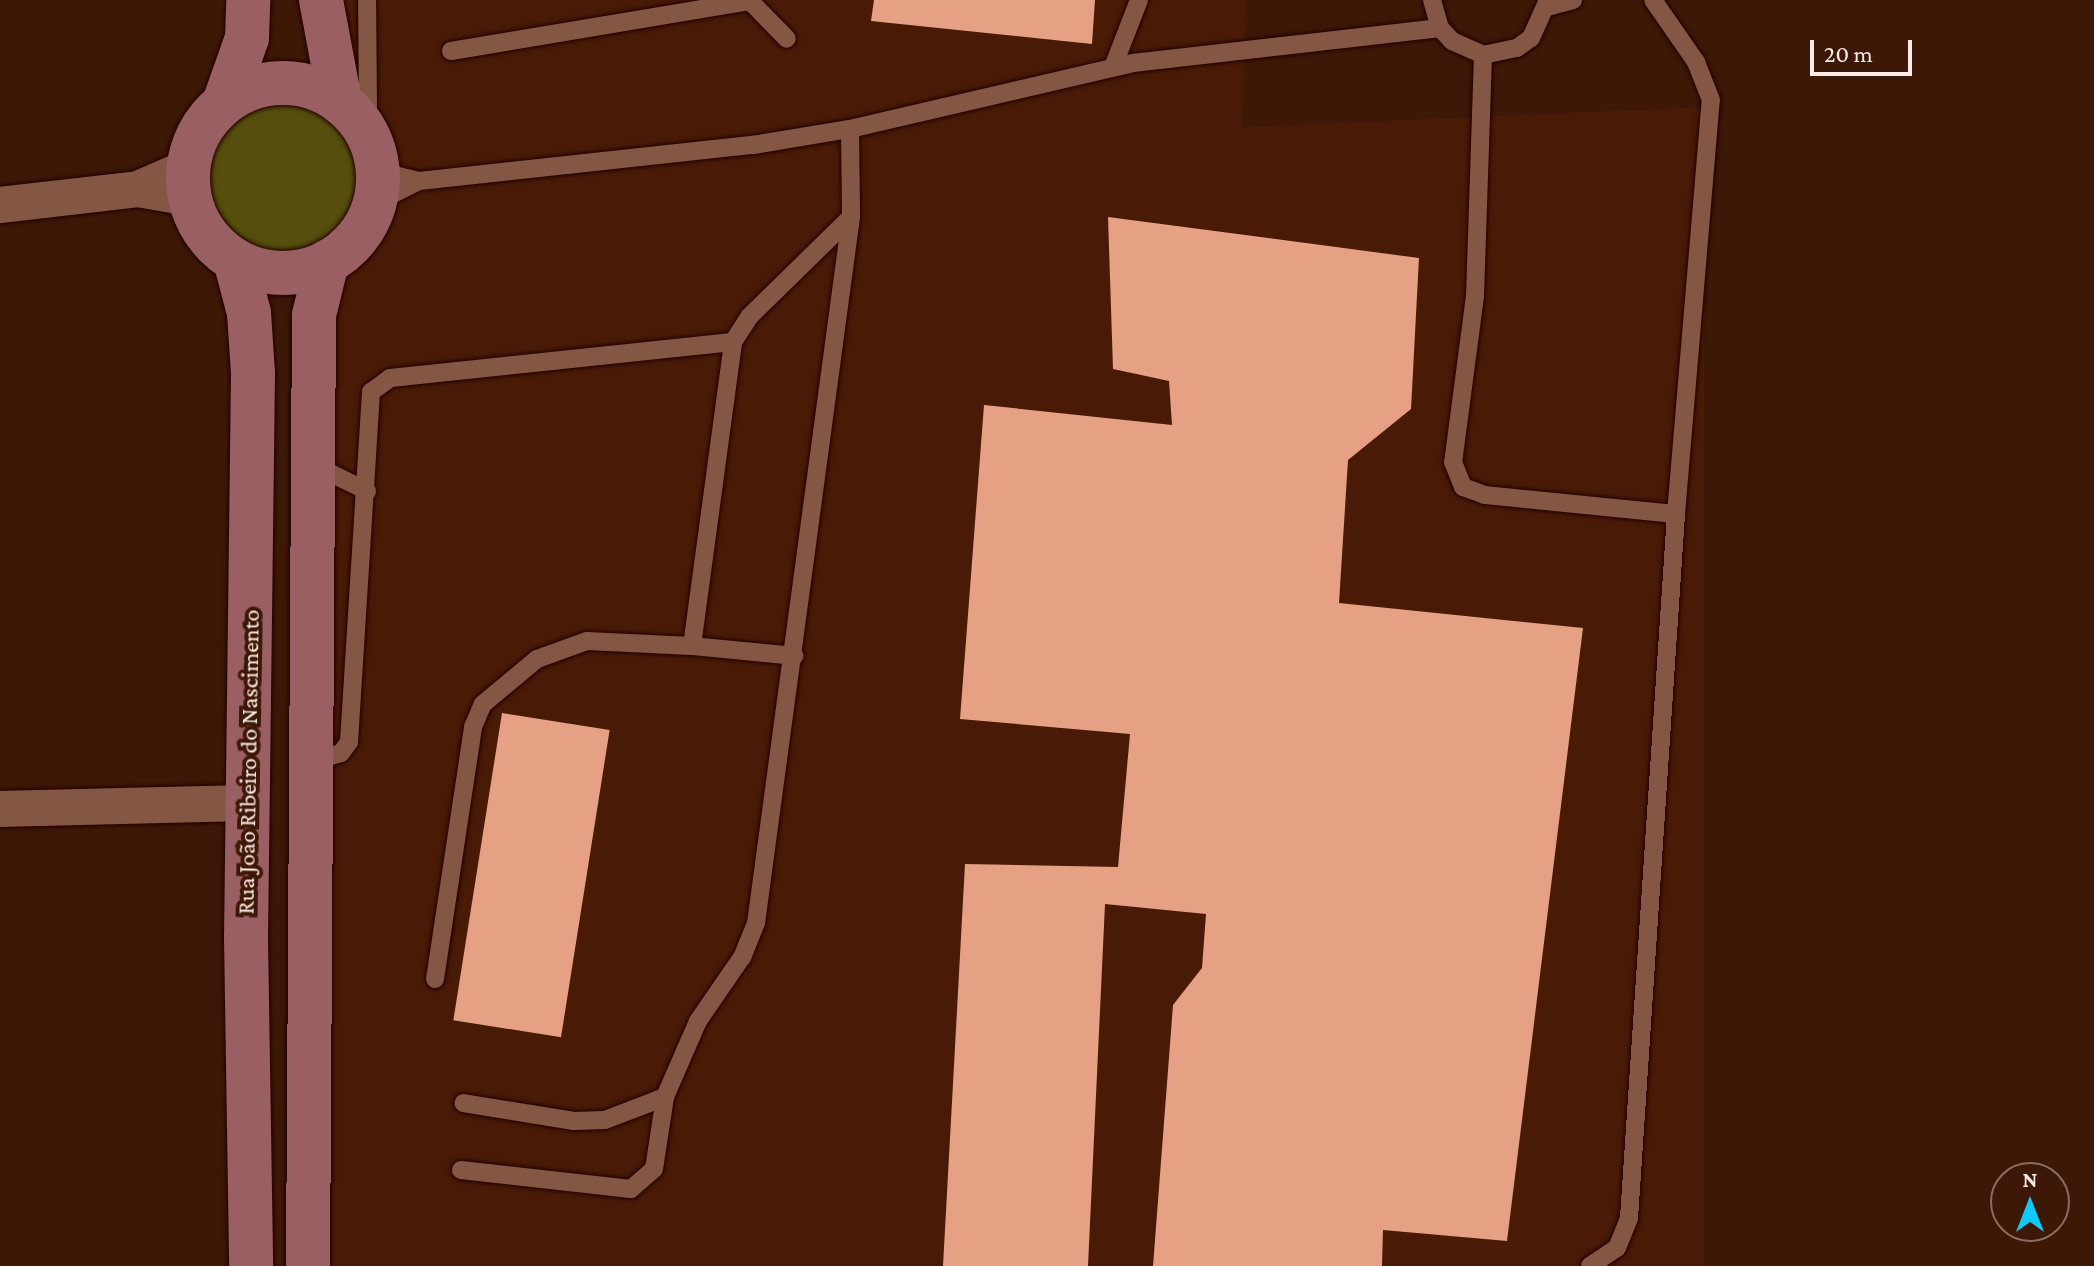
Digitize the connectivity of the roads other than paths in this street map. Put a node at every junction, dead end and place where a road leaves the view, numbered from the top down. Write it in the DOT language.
graph roads {
  1 [pos="248,0"];
  2 [pos="321,0"];
  3 [pos="367,0"];
  4 [pos="1139,0"];
  5 [pos="1432,0"];
  6 [pos="1573,0"];
  7 [pos="1653,0"];
  8 [pos="749,1"];
  9 [pos="1547,4"];
  10 [pos="1440,28"];
  11 [pos="787,39"];
  12 [pos="451,51"];
  13 [pos="1483,55"];
  14 [pos="1113,67"];
  15 [pos="224,103"];
  16 [pos="356,113"];
  17 [pos="850,129"];
  18 [pos="189,182"];
  19 [pos="390,185"];
  20 [pos="0,205"];
  21 [pos="851,217"];
  22 [pos="235,260"];
  23 [pos="327,262"];
  24 [pos="733,342"];
  25 [pos="313,465"];
  26 [pos="367,491"];
  27 [pos="1676,514"];
  28 [pos="692,646"];
  29 [pos="795,656"];
  30 [pos="310,762"];
  31 [pos="248,803"];
  32 [pos="0,809"];
  33 [pos="435,979"];
  34 [pos="665,1097"];
  35 [pos="463,1103"];
  36 [pos="461,1170"];
  37 [pos="251,1266"];
  38 [pos="308,1266"];
  39 [pos="1590,1266"];
  1 -- 15 [label="main road"];
  2 -- 16 [label="main road"];
  3 -- 16 [label="lane"];
  4 -- 14 [label="lane"];
  5 -- 10 [label="lane"];
  6 -- 9 [label="lane"];
  7 -- 27 [label="lane"];
  8 -- 11 [label="lane"];
  8 -- 12 [label="lane"];
  9 -- 13 [label="lane"];
  10 -- 13 [label="lane"];
  10 -- 14 [label="lane"];
  13 -- 27 [label="lane"];
  14 -- 17 [label="lane"];
  15 -- 16 [label="main road"];
  15 -- 18 [label="main road"];
  16 -- 19 [label="main road"];
  17 -- 19 [label="lane"];
  17 -- 21 [label="lane"];
  18 -- 20 [label="street"];
  18 -- 22 [label="main road"];
  19 -- 23 [label="main road"];
  21 -- 24 [label="lane"];
  21 -- 29 [label="lane"];
  22 -- 23 [label="main road"];
  22 -- 31 [label="main road, Rua João Ribeiro do Nascimento"];
  23 -- 25 [label="main road"];
  24 -- 26 [label="lane"];
  24 -- 28 [label="lane"];
  25 -- 26 [label="lane"];
  25 -- 30 [label="main road"];
  26 -- 30 [label="lane"];
  27 -- 39 [label="lane"];
  28 -- 29 [label="lane"];
  28 -- 33 [label="lane"];
  29 -- 34 [label="lane"];
  30 -- 38 [label="main road"];
  31 -- 32 [label="street"];
  31 -- 37 [label="main road, Rua João Ribeiro do Nascimento"];
  34 -- 35 [label="lane"];
  34 -- 36 [label="lane"];
}
